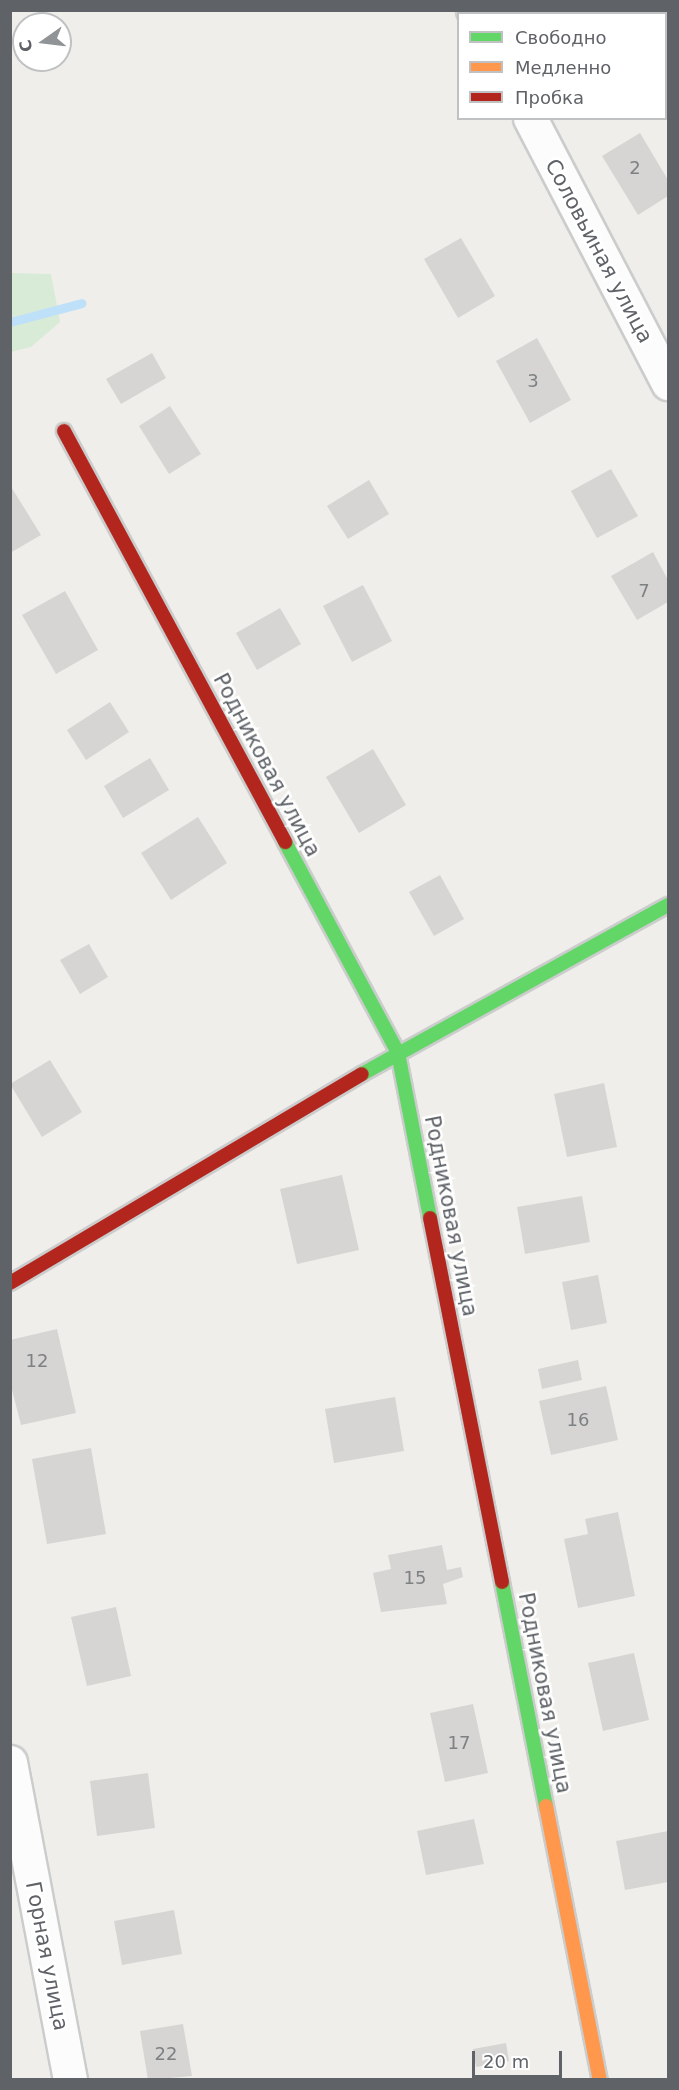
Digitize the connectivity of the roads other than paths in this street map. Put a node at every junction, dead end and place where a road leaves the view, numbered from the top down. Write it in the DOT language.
graph roads {
  1 [pos="531,120"];
  2 [pos="669,384"];
  3 [pos="64,431"];
  4 [pos="669,905"];
  5 [pos="398,1053"];
  6 [pos="10,1283"];
  7 [pos="10,1762"];
  8 [pos="70,2079"];
  9 [pos="600,2079"];
  1 -- 2 [label="street, Соловьиная улица"];
  3 -- 5 [label="street, Родниковая улица"];
  4 -- 5 [label="street"];
  5 -- 6 [label="street"];
  5 -- 9 [label="street, Родниковая улица"];
  7 -- 8 [label="street, Горная улица"];
}
